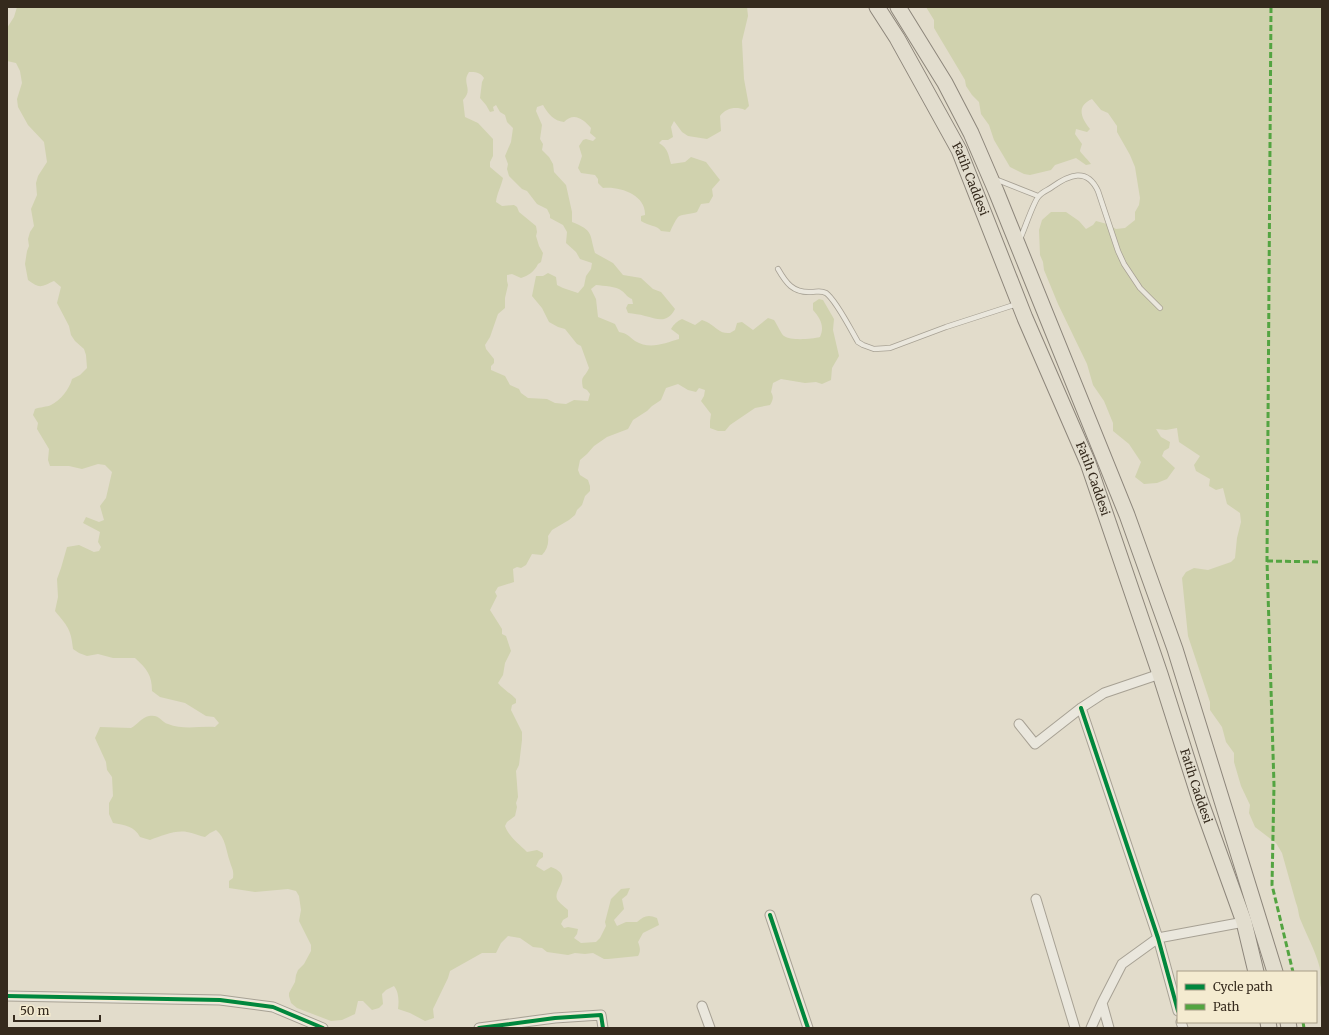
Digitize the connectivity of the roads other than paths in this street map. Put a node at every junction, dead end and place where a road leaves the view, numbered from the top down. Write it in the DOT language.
graph roads {
  1 [pos="877,7"];
  2 [pos="898,7"];
  3 [pos="990,177"];
  4 [pos="1038,196"];
  5 [pos="1018,245"];
  6 [pos="778,269"];
  7 [pos="1020,304"];
  8 [pos="1160,308"];
  9 [pos="1160,674"];
  10 [pos="1081,708"];
  11 [pos="1019,724"];
  12 [pos="1036,898"];
  13 [pos="770,915"];
  14 [pos="1244,922"];
  15 [pos="1158,938"];
  16 [pos="1256,971"];
  17 [pos="1275,971"];
  18 [pos="7,996"];
  19 [pos="1102,1004"];
  20 [pos="702,1006"];
  21 [pos="1177,1007"];
  22 [pos="555,1018"];
  23 [pos="494,1027"];
  24 [pos="323,1028"];
  25 [pos="479,1028"];
  26 [pos="556,1028"];
  27 [pos="603,1028"];
  28 [pos="710,1028"];
  29 [pos="808,1028"];
  30 [pos="1075,1028"];
  31 [pos="1091,1028"];
  32 [pos="1109,1028"];
  1 -- 7 [label="main road, Fatih Caddesi"];
  2 -- 3 [label="main road, Fatih Caddesi"];
  3 -- 4 [label="lane"];
  3 -- 5 [label="main road, Fatih Caddesi"];
  4 -- 5 [label="lane"];
  4 -- 8 [label="lane"];
  5 -- 17 [label="main road, Fatih Caddesi"];
  6 -- 7 [label="lane"];
  7 -- 9 [label="main road, Fatih Caddesi"];
  9 -- 10 [label="street"];
  9 -- 14 [label="main road, Fatih Caddesi"];
  10 -- 11 [label="street"];
  10 -- 15 [label="street"];
  12 -- 30 [label="street"];
  13 -- 29 [label="street"];
  14 -- 15 [label="street"];
  14 -- 16 [label="main road, Fatih Caddesi"];
  15 -- 19 [label="street"];
  15 -- 21 [label="street"];
  18 -- 24 [label="street"];
  19 -- 31 [label="street"];
  19 -- 32 [label="street"];
  20 -- 28 [label="street"];
  22 -- 23 [label="street"];
  22 -- 26 [label="street"];
  22 -- 27 [label="street"];
  23 -- 25 [label="street"];
}
